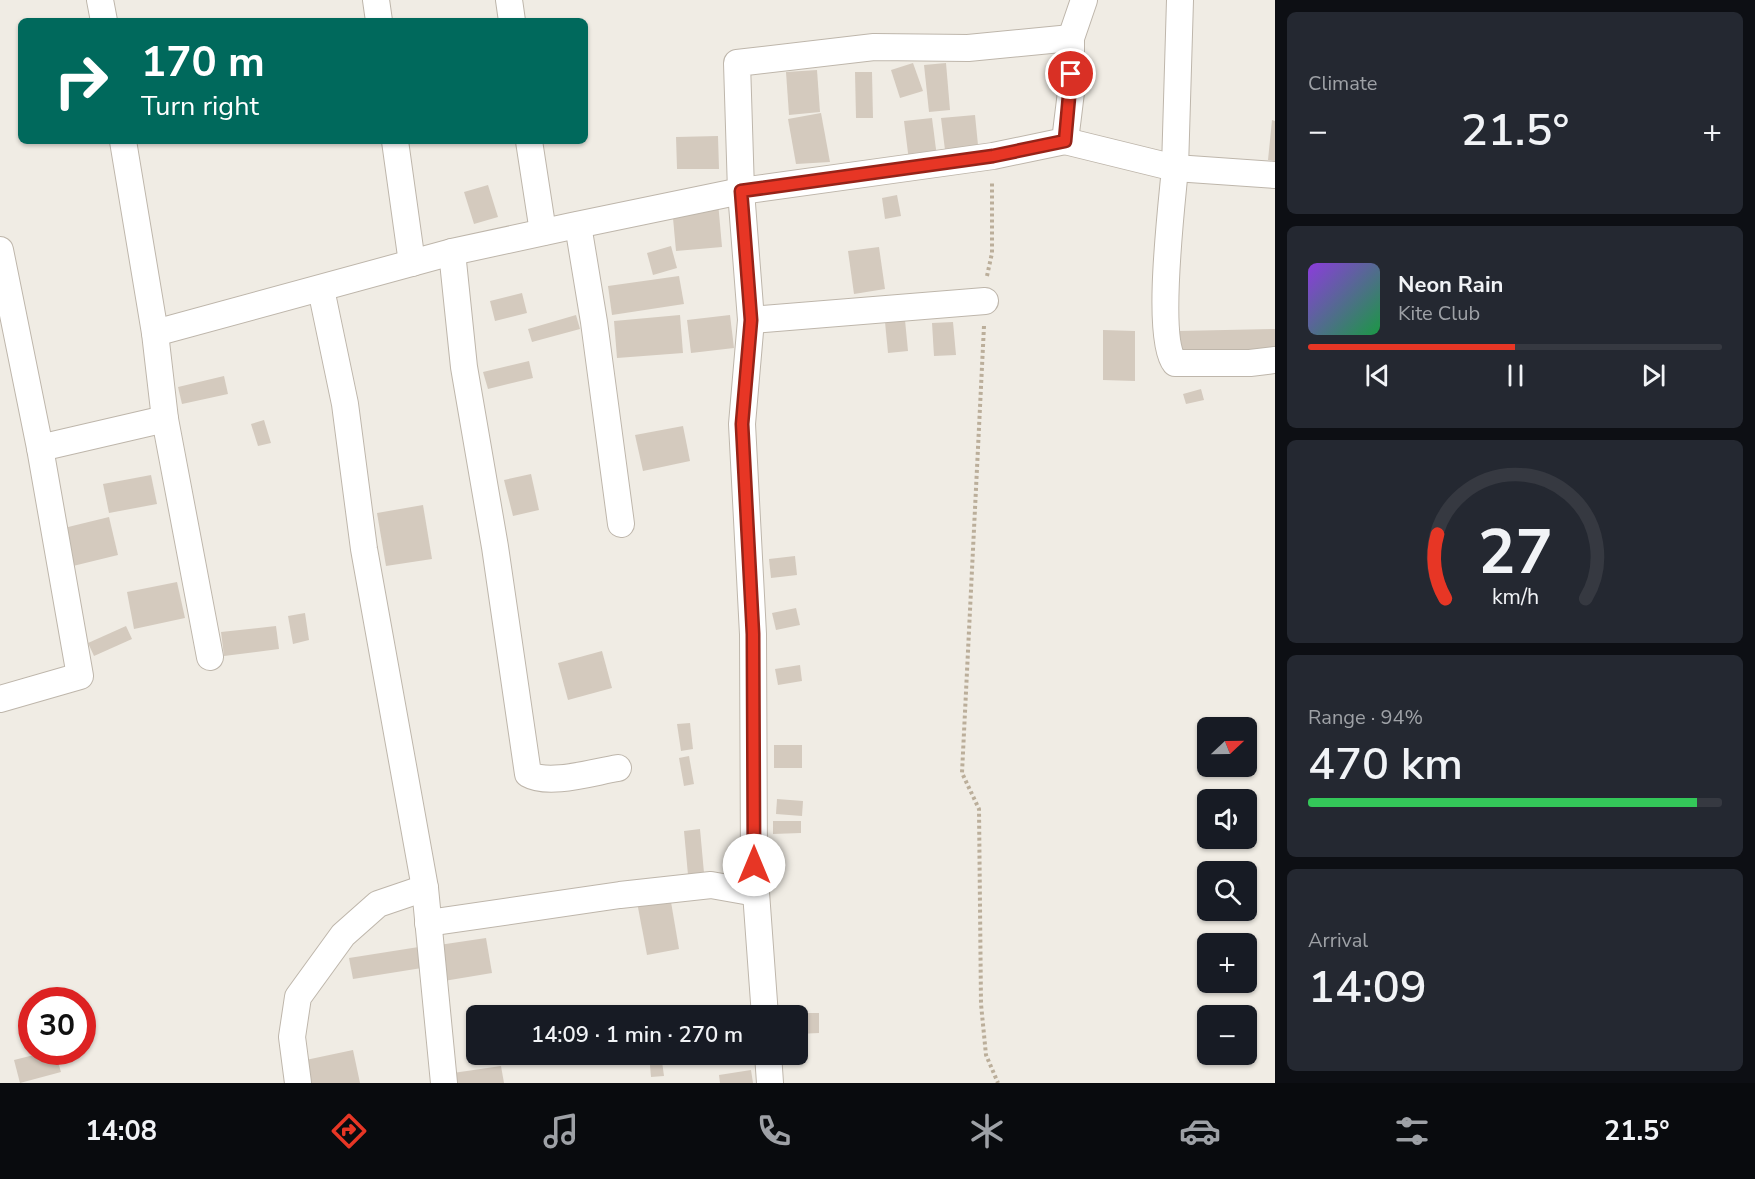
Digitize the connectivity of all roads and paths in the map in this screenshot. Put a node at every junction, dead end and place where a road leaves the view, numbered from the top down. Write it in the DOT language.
graph roads {
  1 [pos="100,0"];
  2 [pos="376,0"];
  3 [pos="508,0"];
  4 [pos="1084,0"];
  5 [pos="1180,0"];
  6 [pos="103,18"];
  7 [pos="379,18"];
  8 [pos="511,18"];
  9 [pos="1071,38"];
  10 [pos="1065,141"];
  11 [pos="124,144"];
  12 [pos="395,144"];
  13 [pos="529,144"];
  14 [pos="993,156"];
  15 [pos="1175,168"];
  16 [pos="1275,175"];
  17 [pos="741,191"];
  18 [pos="578,225"];
  19 [pos="543,232"];
  20 [pos="0,250"];
  21 [pos="452,252"];
  22 [pos="412,263"];
  23 [pos="321,289"];
  24 [pos="985,301"];
  25 [pos="751,320"];
  26 [pos="155,333"];
  27 [pos="1275,360"];
  28 [pos="165,419"];
  29 [pos="40,448"];
  30 [pos="621,524"];
  31 [pos="210,657"];
  32 [pos="0,699"];
  33 [pos="618,768"];
  34 [pos="425,888"];
  35 [pos="756,893"];
  36 [pos="428,923"];
  37 [pos="764,1005"];
  38 [pos="769,1065"];
  39 [pos="298,1083"];
  40 [pos="444,1083"];
  41 [pos="770,1083"];
  42 [pos="998,1083"];
  1 -- 6 [label="street"];
  2 -- 7 [label="street"];
  3 -- 8 [label="street"];
  4 -- 9 [label="street"];
  5 -- 15 [label="street"];
  9 -- 10 [label="street"];
  9 -- 17 [label="street"];
  10 -- 14 [label="street"];
  10 -- 15 [label="street"];
  11 -- 26 [label="street"];
  12 -- 22 [label="street"];
  13 -- 19 [label="street"];
  14 -- 17 [label="street"];
  14 -- 24 [label="path"];
  15 -- 16 [label="street"];
  15 -- 27 [label="street"];
  17 -- 18 [label="street"];
  17 -- 25 [label="street"];
  18 -- 19 [label="street"];
  18 -- 30 [label="street"];
  19 -- 21 [label="street"];
  20 -- 29 [label="street"];
  21 -- 22 [label="street"];
  21 -- 33 [label="street"];
  22 -- 23 [label="street"];
  23 -- 26 [label="street"];
  23 -- 34 [label="street"];
  24 -- 25 [label="street"];
  24 -- 42 [label="path"];
  25 -- 35 [label="street"];
  26 -- 28 [label="street"];
  28 -- 29 [label="street"];
  28 -- 31 [label="street"];
  29 -- 32 [label="street"];
  34 -- 36 [label="street"];
  34 -- 39 [label="street"];
  35 -- 36 [label="street"];
  35 -- 37 [label="street"];
  36 -- 40 [label="street"];
  38 -- 41 [label="street"];
}
